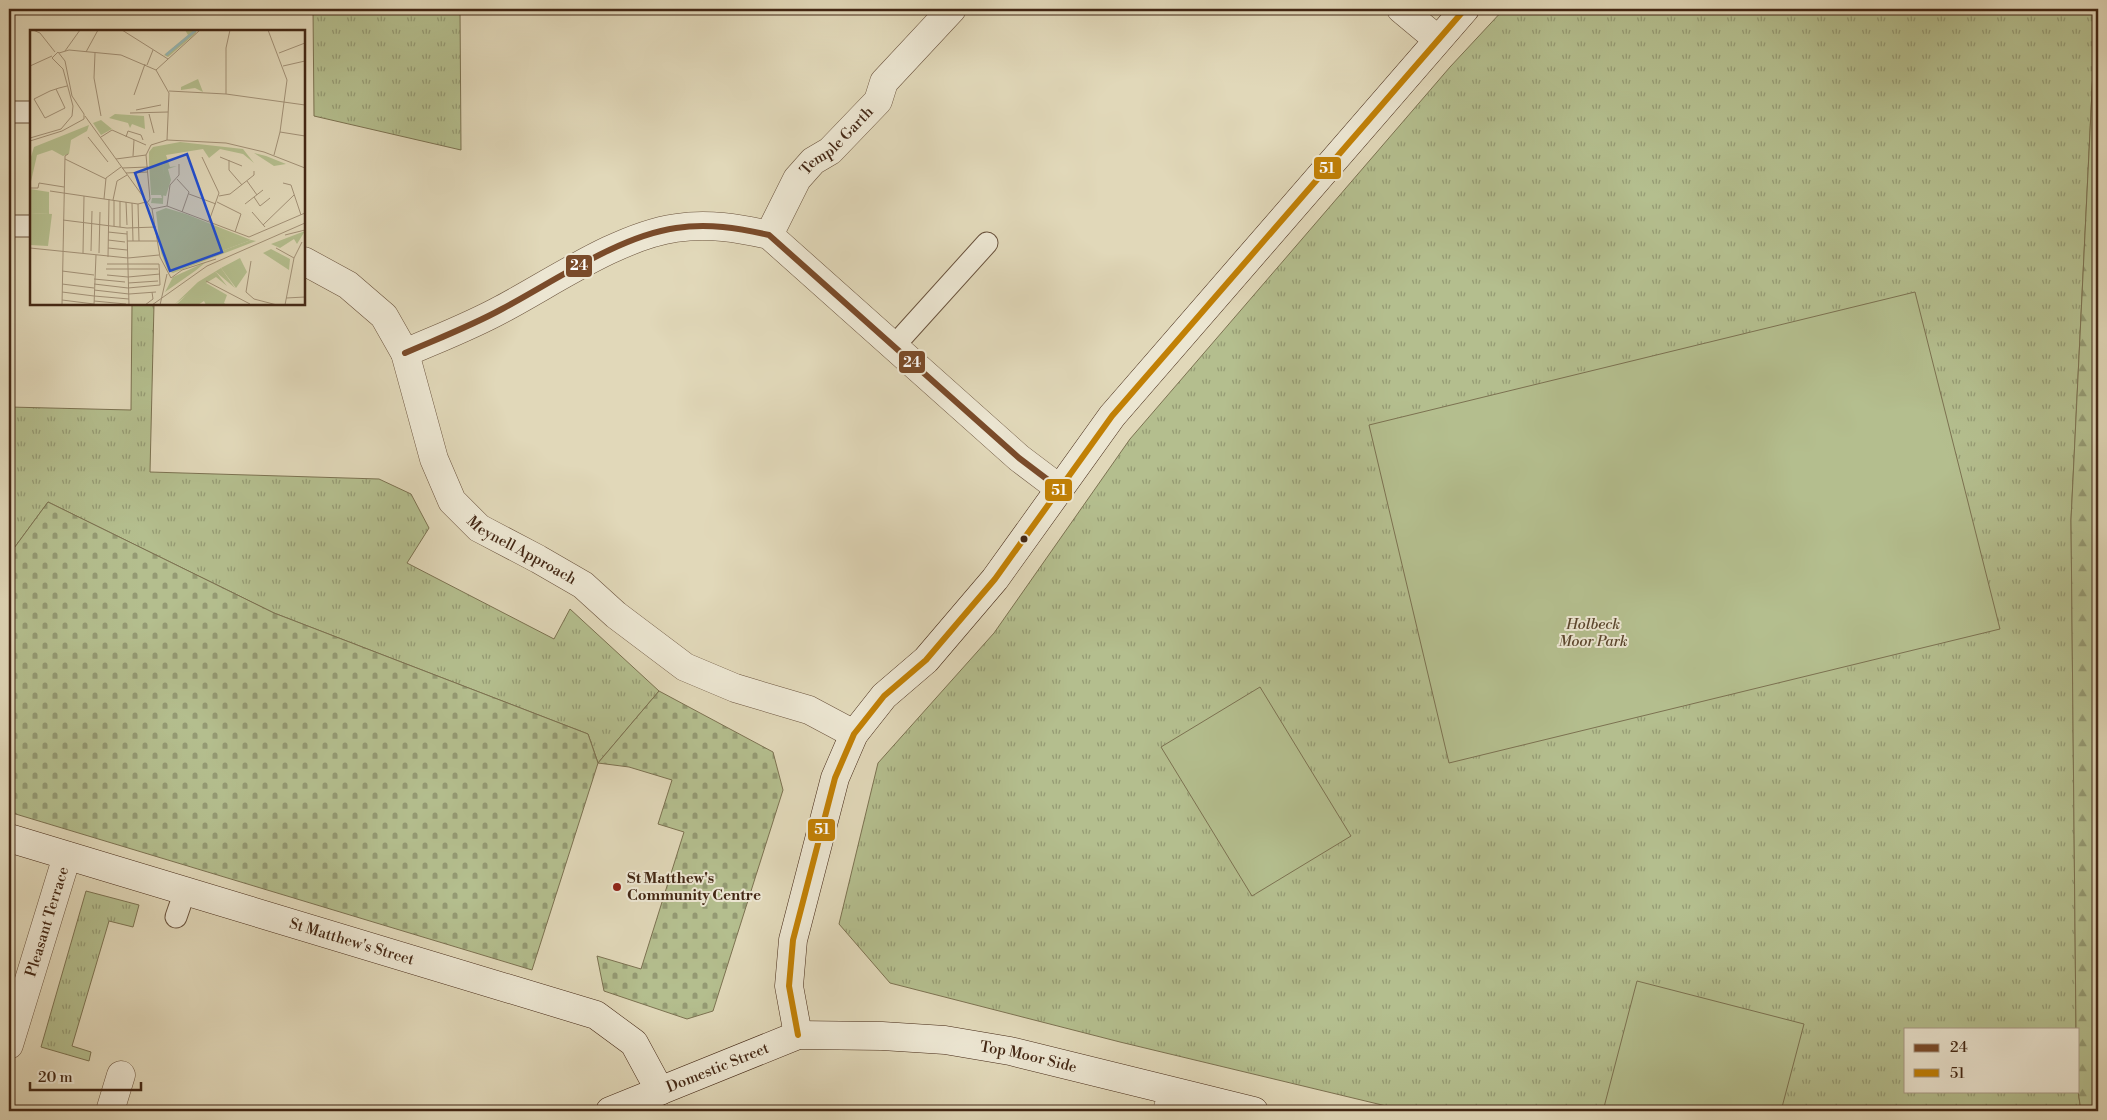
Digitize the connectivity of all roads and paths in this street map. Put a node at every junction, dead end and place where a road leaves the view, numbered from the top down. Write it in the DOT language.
graph roads {
  1 [pos="952,9"];
  2 [pos="1401,9"];
  3 [pos="1464,9"];
  4 [pos="1437,39"];
  5 [pos="9,112"];
  6 [pos="30,112"];
  7 [pos="9,226"];
  8 [pos="30,226"];
  9 [pos="770,235"];
  10 [pos="987,243"];
  11 [pos="305,262"];
  12 [pos="894,346"];
  13 [pos="405,353"];
  14 [pos="1060,489"];
  15 [pos="854,734"];
  16 [pos="9,838"];
  17 [pos="67,856"];
  18 [pos="185,890"];
  19 [pos="176,917"];
  20 [pos="798,1035"];
  21 [pos="9,1045"];
  22 [pos="121,1075"];
  23 [pos="660,1091"];
  24 [pos="1170,1101"];
  25 [pos="620,1110"];
  26 [pos="110,1111"];
  27 [pos="1254,1111"];
  1 -- 9 [label="street, Temple Garth"];
  2 -- 4 [label="street"];
  3 -- 4 [label="street"];
  4 -- 14 [label="street"];
  5 -- 6 [label="lane"];
  7 -- 8 [label="lane"];
  9 -- 12 [label="street"];
  9 -- 13 [label="street"];
  10 -- 12 [label="lane"];
  11 -- 13 [label="street, Meynell Approach"];
  12 -- 14 [label="street"];
  13 -- 15 [label="street, Meynell Approach"];
  14 -- 15 [label="street"];
  15 -- 20 [label="street"];
  16 -- 17 [label="street, St Matthew's Street"];
  17 -- 18 [label="street, St Matthew's Street"];
  17 -- 21 [label="street, Pleasant Terrace"];
  18 -- 19 [label="lane"];
  18 -- 23 [label="street, St Matthew's Street"];
  20 -- 23 [label="street, Domestic Street"];
  20 -- 24 [label="street, Top Moor Side"];
  22 -- 26 [label="street"];
  23 -- 25 [label="street, Domestic Street"];
  24 -- 27 [label="street, Top Moor Side"];
}
